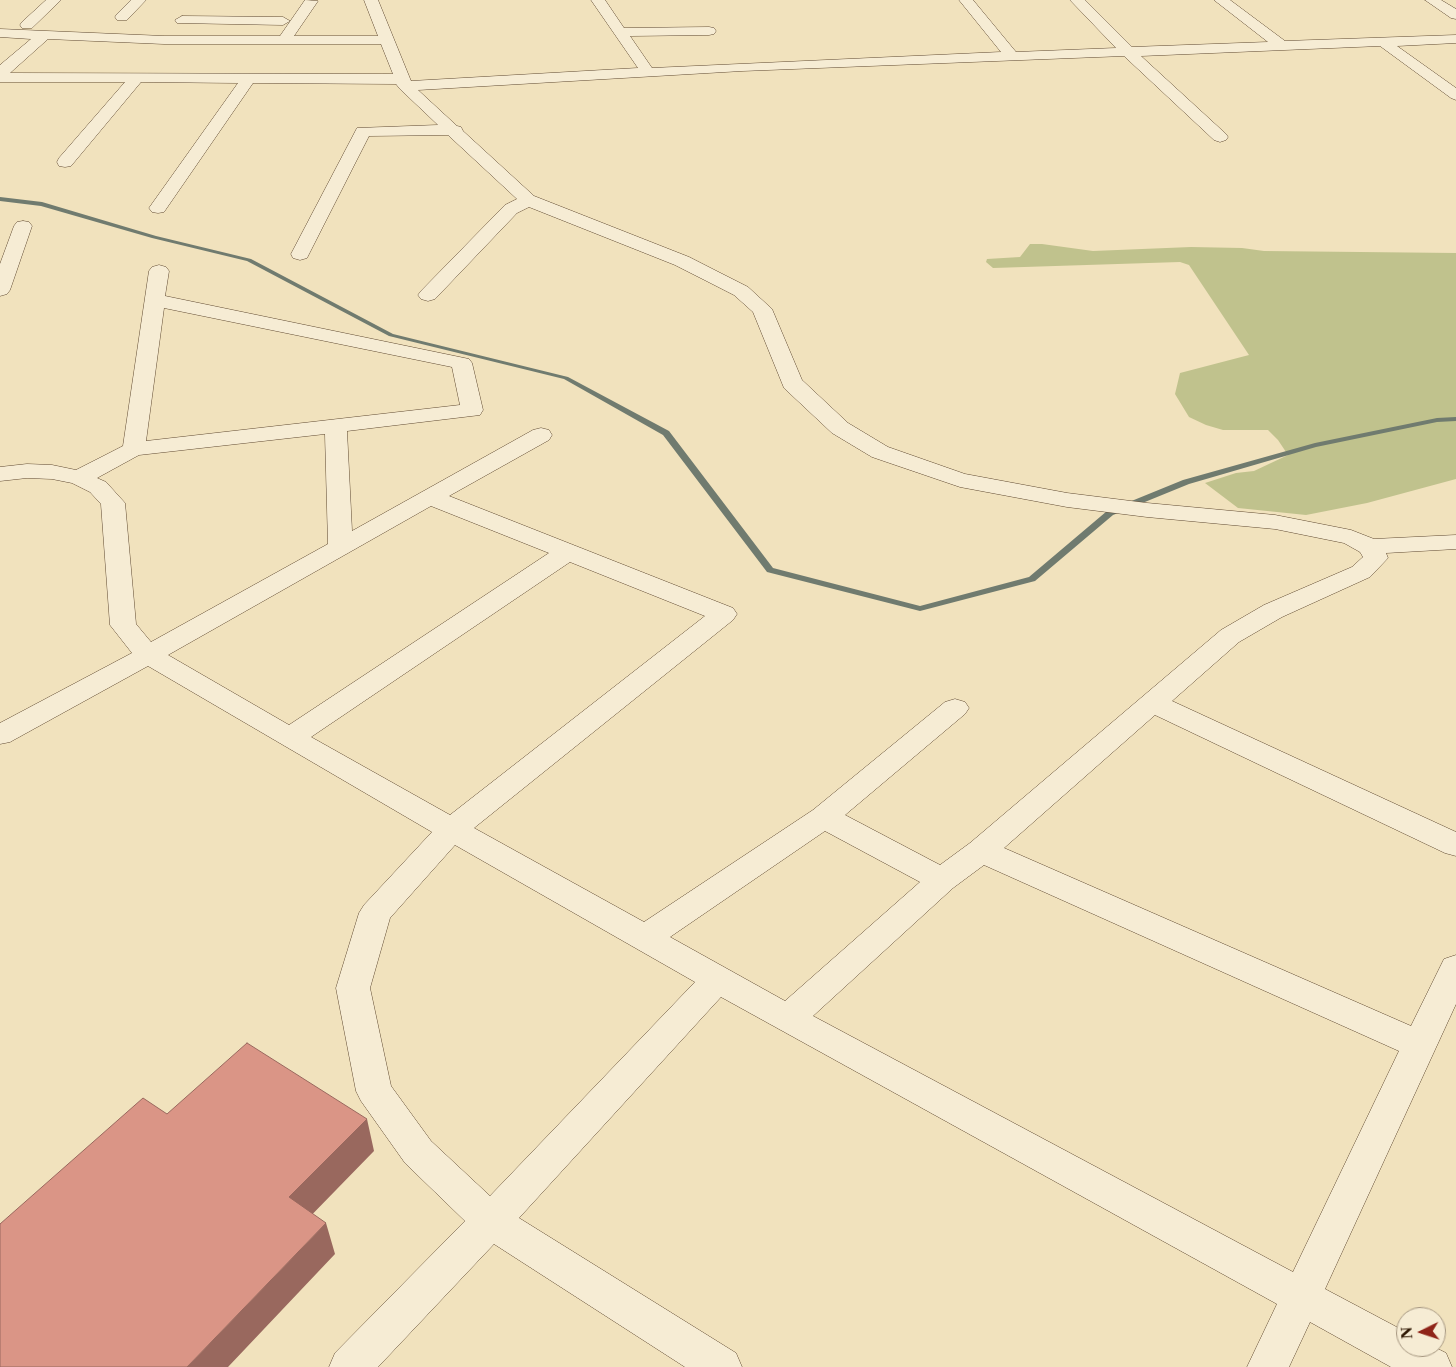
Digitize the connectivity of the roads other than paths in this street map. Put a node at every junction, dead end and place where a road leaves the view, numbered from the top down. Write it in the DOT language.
graph roads {
  1 [pos="54,0"];
  2 [pos="139,0"];
  3 [pos="371,0"];
  4 [pos="598,0"];
  5 [pos="966,0"];
  6 [pos="1077,0"];
  7 [pos="1221,0"];
  8 [pos="1432,0"];
  9 [pos="311,1"];
  10 [pos="194,7"];
  11 [pos="1456,16"];
  12 [pos="122,18"];
  13 [pos="182,20"];
  14 [pos="297,21"];
  15 [pos="27,25"];
  16 [pos="710,31"];
  17 [pos="620,32"];
  18 [pos="0,33"];
  19 [pos="44,35"];
  20 [pos="1456,39"];
  21 [pos="164,40"];
  22 [pos="284,40"];
  23 [pos="388,40"];
  24 [pos="1384,42"];
  25 [pos="1281,45"];
  26 [pos="1128,52"];
  27 [pos="1012,56"];
  28 [pos="648,72"];
  29 [pos="0,73"];
  30 [pos="0,77"];
  31 [pos="137,78"];
  32 [pos="249,78"];
  33 [pos="404,83"];
  34 [pos="1456,95"];
  35 [pos="454,130"];
  36 [pos="1220,137"];
  37 [pos="65,162"];
  38 [pos="528,200"];
  39 [pos="158,208"];
  40 [pos="23,226"];
  41 [pos="300,254"];
  42 [pos="159,271"];
  43 [pos="0,290"];
  44 [pos="428,295"];
  45 [pos="155,300"];
  46 [pos="336,426"];
  47 [pos="542,435"];
  48 [pos="134,449"];
  49 [pos="0,474"];
  50 [pos="79,478"];
  51 [pos="430,497"];
  52 [pos="1456,542"];
  53 [pos="340,547"];
  54 [pos="1370,547"];
  55 [pos="568,552"];
  56 [pos="148,654"];
  57 [pos="1152,703"];
  58 [pos="955,708"];
  59 [pos="0,735"];
  60 [pos="290,738"];
  61 [pos="824,817"];
  62 [pos="451,830"];
  63 [pos="1456,845"];
  64 [pos="981,850"];
  65 [pos="942,880"];
  66 [pos="646,938"];
  67 [pos="1456,968"];
  68 [pos="718,979"];
  69 [pos="788,1019"];
  70 [pos="1420,1045"];
  71 [pos="491,1221"];
  72 [pos="1302,1296"];
  73 [pos="350,1367"];
  74 [pos="721,1367"];
  75 [pos="1268,1367"];
  76 [pos="1431,1367"];
  1 -- 15 [label="street"];
  2 -- 12 [label="street"];
  3 -- 23 [label="street"];
  4 -- 17 [label="street"];
  5 -- 27 [label="street"];
  6 -- 26 [label="street"];
  7 -- 25 [label="street"];
  8 -- 11 [label="street"];
  9 -- 14 [label="street"];
  10 -- 13 [label="street"];
  13 -- 14 [label="street"];
  13 -- 21 [label="street"];
  14 -- 22 [label="street"];
  16 -- 17 [label="street"];
  17 -- 28 [label="street"];
  18 -- 19 [label="street"];
  19 -- 21 [label="street"];
  19 -- 29 [label="street"];
  20 -- 24 [label="street"];
  21 -- 22 [label="street"];
  22 -- 23 [label="street"];
  23 -- 33 [label="street"];
  24 -- 25 [label="street"];
  24 -- 34 [label="street"];
  25 -- 26 [label="street"];
  26 -- 27 [label="street"];
  26 -- 36 [label="street"];
  27 -- 28 [label="street"];
  28 -- 33 [label="street"];
  30 -- 31 [label="street"];
  31 -- 32 [label="street"];
  31 -- 37 [label="street"];
  32 -- 33 [label="street"];
  32 -- 39 [label="street"];
  33 -- 35 [label="street"];
  35 -- 38 [label="street"];
  35 -- 41 [label="street"];
  38 -- 44 [label="street"];
  38 -- 54 [label="street"];
  40 -- 43 [label="street"];
  42 -- 45 [label="street"];
  45 -- 46 [label="street"];
  45 -- 48 [label="street"];
  46 -- 48 [label="street"];
  46 -- 53 [label="street"];
  47 -- 51 [label="street"];
  48 -- 50 [label="street"];
  49 -- 50 [label="street"];
  50 -- 56 [label="street"];
  51 -- 53 [label="street"];
  51 -- 55 [label="street"];
  52 -- 54 [label="street"];
  53 -- 56 [label="street"];
  54 -- 57 [label="street"];
  55 -- 60 [label="street"];
  55 -- 62 [label="street"];
  56 -- 59 [label="street"];
  56 -- 60 [label="street"];
  57 -- 63 [label="street"];
  57 -- 64 [label="street"];
  58 -- 61 [label="street"];
  60 -- 62 [label="street"];
  61 -- 65 [label="street"];
  61 -- 66 [label="street"];
  62 -- 66 [label="street"];
  62 -- 71 [label="street"];
  64 -- 65 [label="street"];
  64 -- 70 [label="street"];
  65 -- 69 [label="street"];
  66 -- 68 [label="street"];
  67 -- 70 [label="street"];
  68 -- 69 [label="street"];
  68 -- 71 [label="street"];
  69 -- 72 [label="street"];
  70 -- 72 [label="street"];
  71 -- 73 [label="street"];
  71 -- 74 [label="street"];
  72 -- 75 [label="street"];
  72 -- 76 [label="street"];
}
